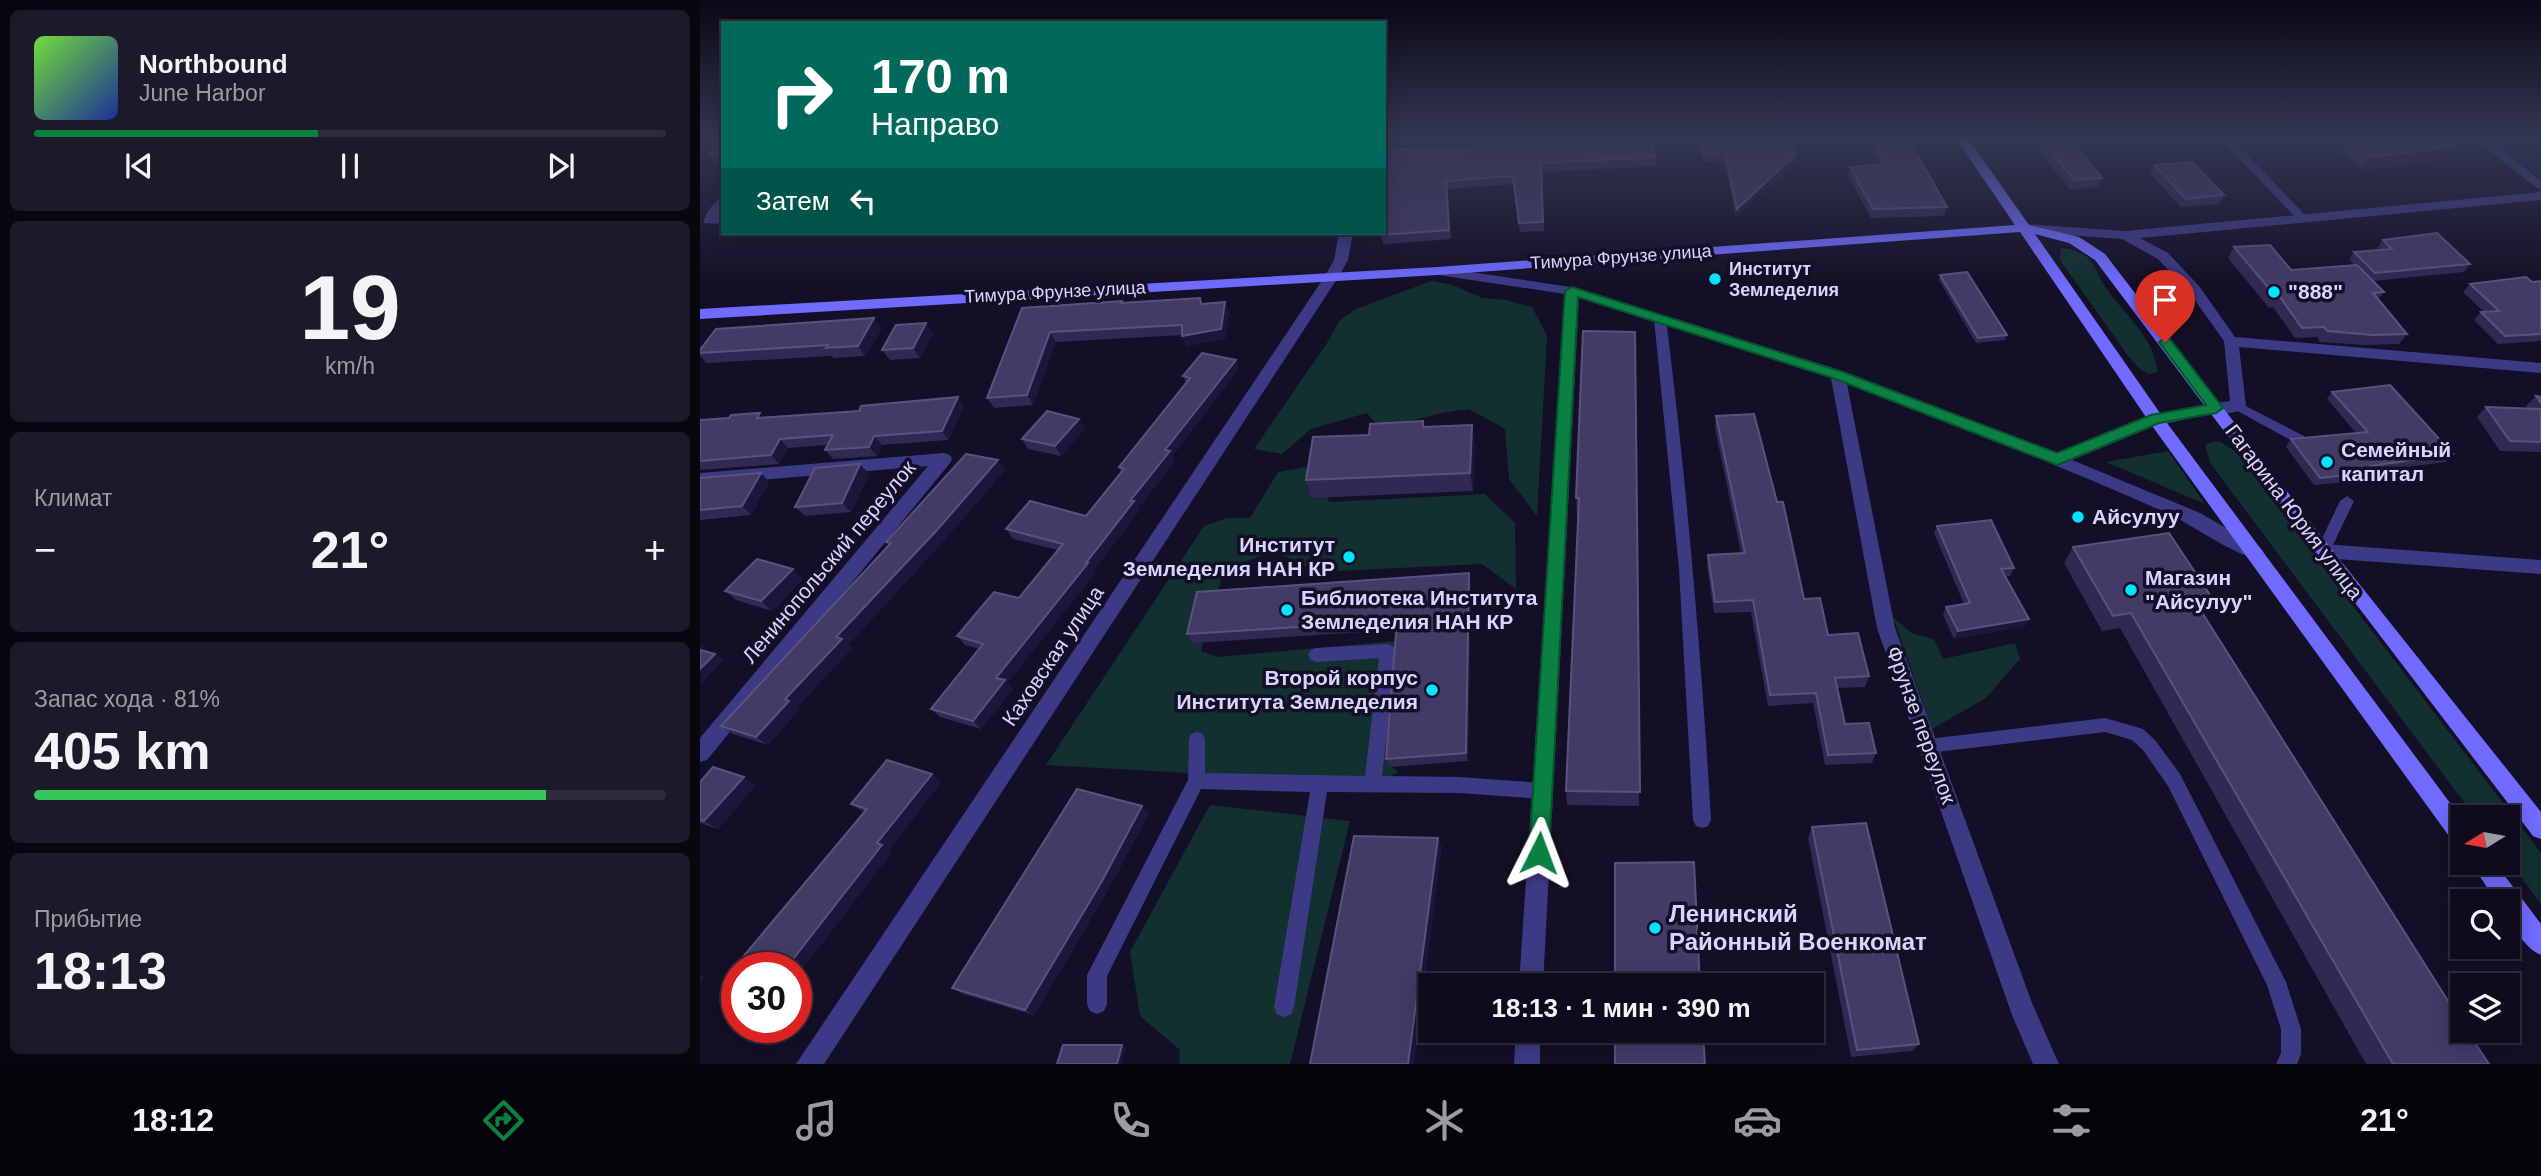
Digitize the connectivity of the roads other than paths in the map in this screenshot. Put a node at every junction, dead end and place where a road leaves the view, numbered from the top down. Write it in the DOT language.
graph roads {
  1 [pos="1996,187"];
  2 [pos="2272,187"];
  3 [pos="2541,196"];
  4 [pos="721,204"];
  5 [pos="711,219"];
  6 [pos="2304,219"];
  7 [pos="2025,228"];
  8 [pos="1346,235"];
  9 [pos="2125,235"];
  10 [pos="1437,271"];
  11 [pos="1332,276"];
  12 [pos="1572,291"];
  13 [pos="700,314"];
  14 [pos="1660,319"];
  15 [pos="2231,341"];
  16 [pos="2541,368"];
  17 [pos="1838,375"];
  18 [pos="2238,406"];
  19 [pos="2216,408"];
  20 [pos="2156,419"];
  21 [pos="2299,439"];
  22 [pos="2057,459"];
  23 [pos="700,479"];
  24 [pos="2347,501"];
  25 [pos="2323,551"];
  26 [pos="2255,553"];
  27 [pos="2541,567"];
  28 [pos="1316,654"];
  29 [pos="1197,740"];
  30 [pos="1928,746"];
  31 [pos="700,753"];
  32 [pos="1196,781"];
  33 [pos="1373,783"];
  34 [pos="1320,784"];
  35 [pos="1542,791"];
  36 [pos="1702,820"];
  37 [pos="2450,820"];
  38 [pos="2541,829"];
  39 [pos="2491,875"];
  40 [pos="2541,943"];
  41 [pos="1532,973"];
  42 [pos="1097,1004"];
  43 [pos="1284,1007"];
  44 [pos="1528,1043"];
  45 [pos="809,1064"];
  46 [pos="1527,1064"];
  47 [pos="2046,1064"];
  48 [pos="2286,1064"];
  1 -- 7 [label="main road"];
  2 -- 6 [label="lane"];
  3 -- 6 [label="street, Тимура Фрунзе улица"];
  4 -- 5 [label="street"];
  6 -- 9 [label="street, Тимура Фрунзе улица"];
  7 -- 9 [label="street, Тимура Фрунзе улица"];
  7 -- 10 [label="main road, Тимура Фрунзе улица"];
  7 -- 19 [label="main road, Гагарина Юрия улица"];
  7 -- 20 [label="main road"];
  8 -- 11 [label="street, Каховская улица"];
  9 -- 15 [label="street"];
  10 -- 11 [label="main road, Тимура Фрунзе улица"];
  10 -- 12 [label="street"];
  11 -- 13 [label="main road, Тимура Фрунзе улица"];
  11 -- 45 [label="street, Каховская улица"];
  12 -- 14 [label="street"];
  12 -- 35 [label="street, Тимура Фрунзе улица"];
  14 -- 17 [label="street"];
  14 -- 36 [label="lane"];
  15 -- 16 [label="street"];
  15 -- 18 [label="street"];
  17 -- 22 [label="street"];
  17 -- 30 [label="street, Фрунзе переулок"];
  18 -- 19 [label="street"];
  18 -- 21 [label="lane"];
  19 -- 20 [label="main road"];
  19 -- 25 [label="main road, Гагарина Юрия улица"];
  20 -- 22 [label="street"];
  20 -- 26 [label="main road"];
  22 -- 26 [label="street"];
  23 -- 31 [label="street, Ленинопольский переулок"];
  24 -- 25 [label="lane"];
  25 -- 27 [label="street"];
  25 -- 38 [label="main road, Гагарина Юрия улица"];
  26 -- 37 [label="main road"];
  28 -- 33 [label="lane"];
  29 -- 32 [label="lane"];
  30 -- 47 [label="street, Фрунзе переулок"];
  30 -- 48 [label="lane"];
  32 -- 34 [label="lane"];
  32 -- 42 [label="lane"];
  33 -- 34 [label="lane"];
  33 -- 35 [label="lane"];
  34 -- 43 [label="lane"];
  35 -- 41 [label="street, Тимура Фрунзе улица"];
  39 -- 40 [label="main road"];
  44 -- 46 [label="street"];
}
